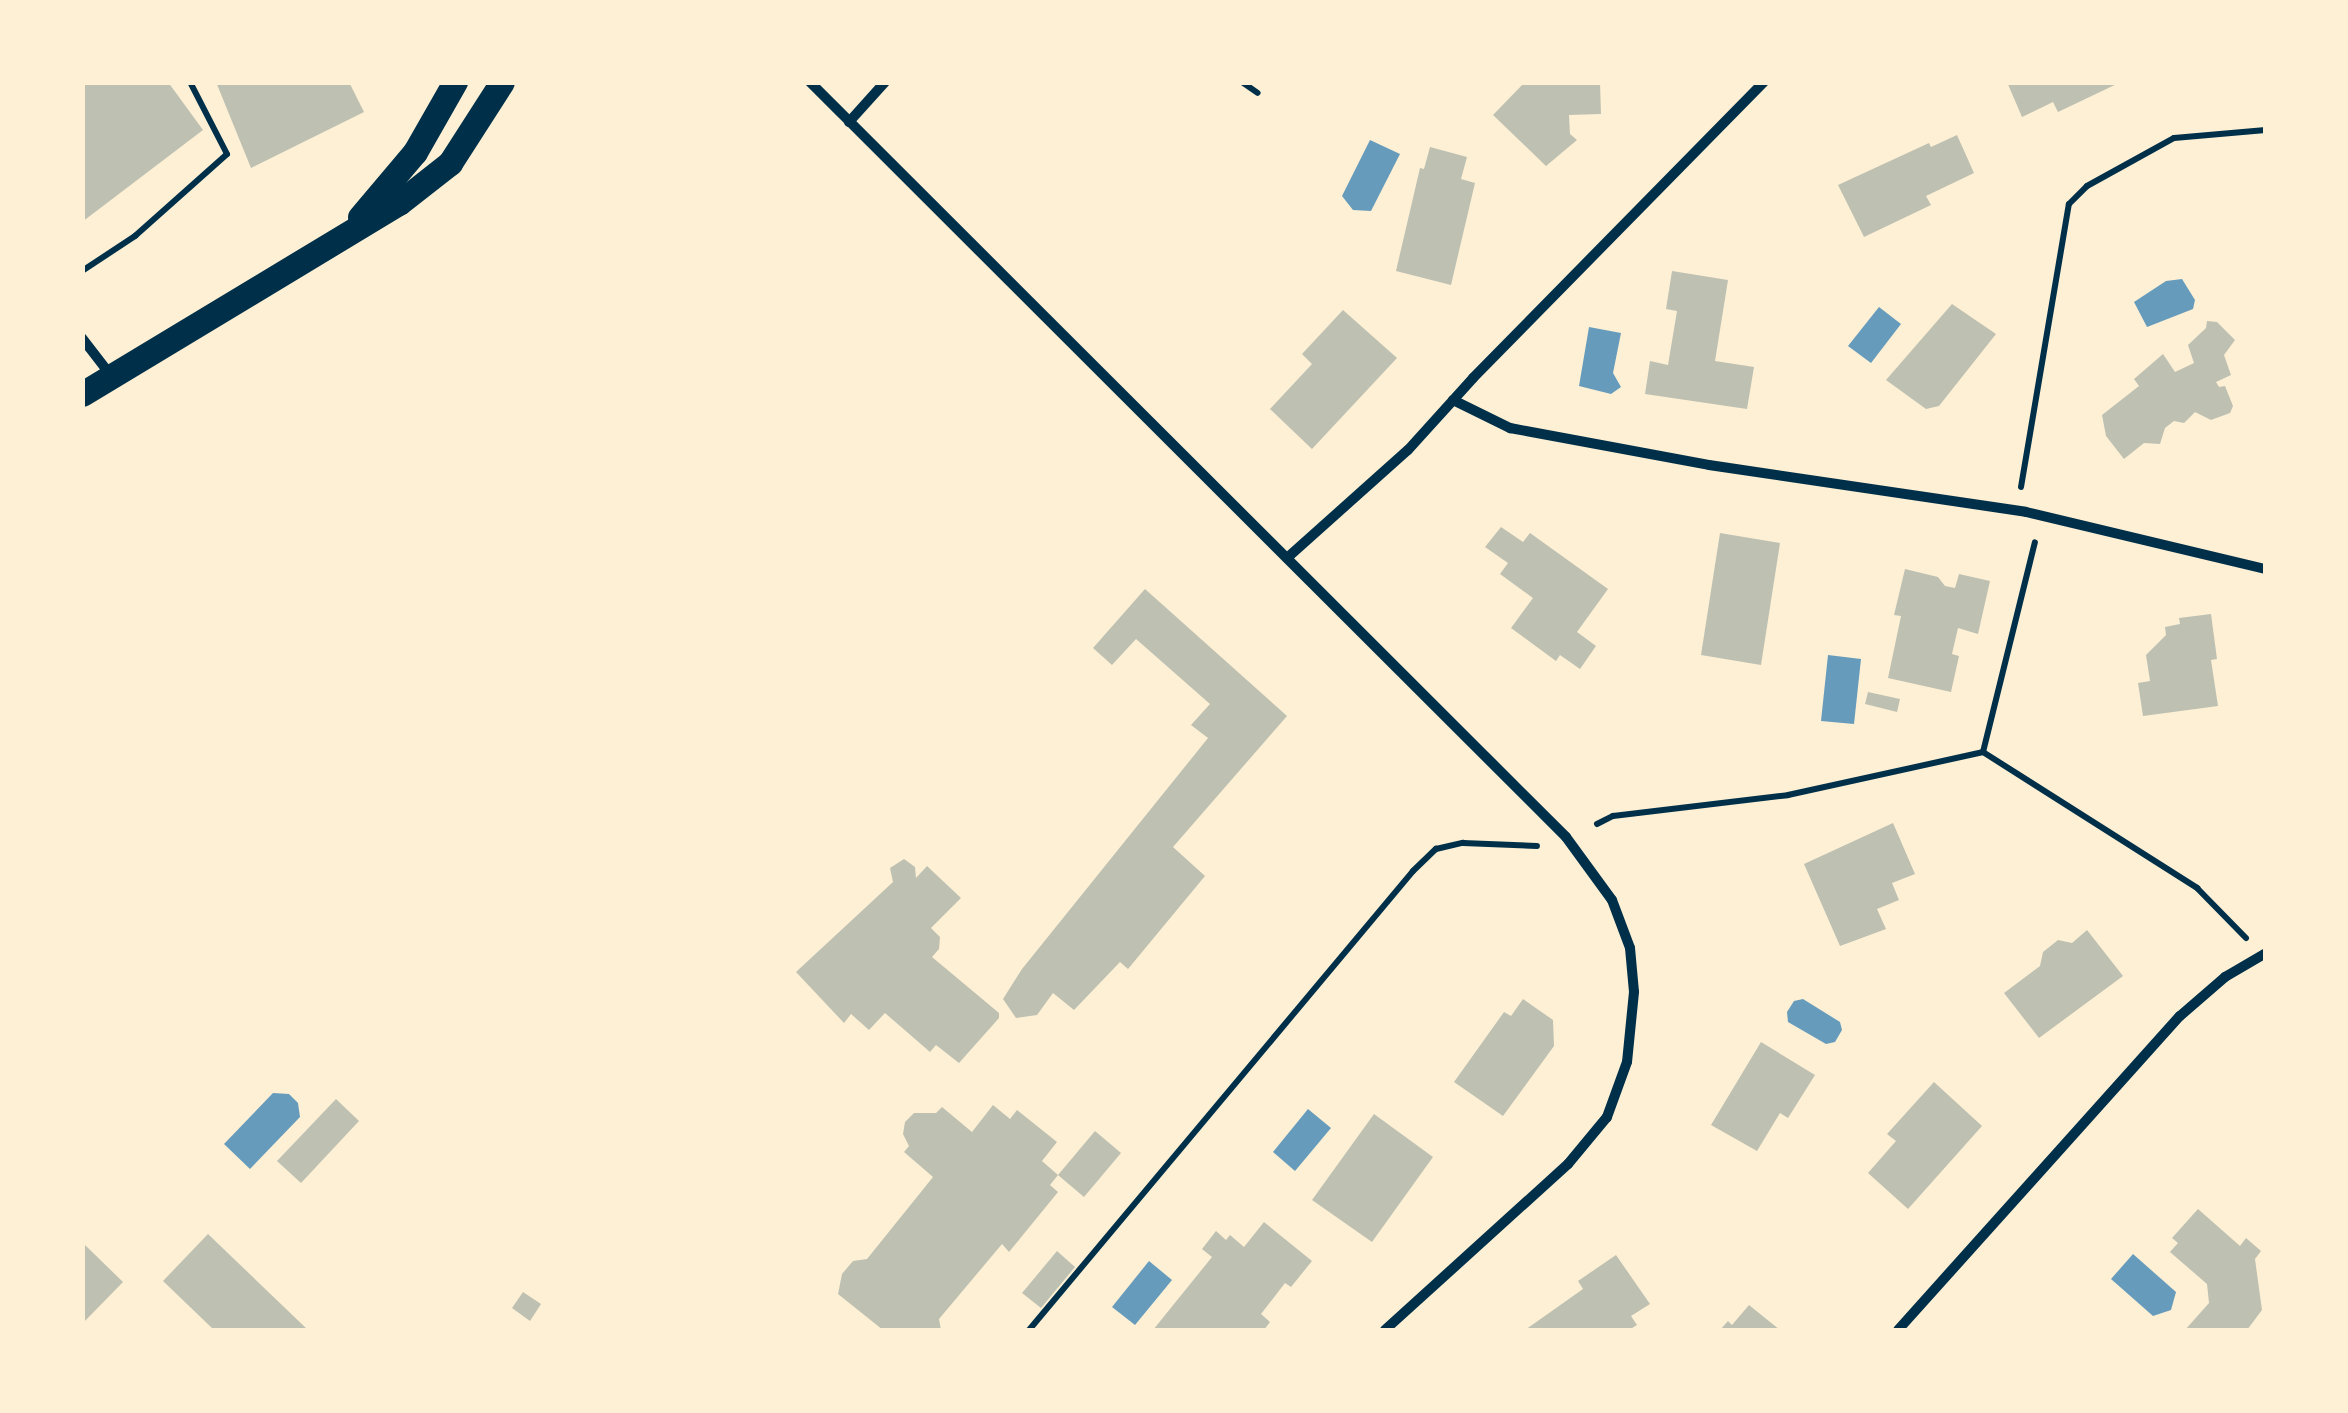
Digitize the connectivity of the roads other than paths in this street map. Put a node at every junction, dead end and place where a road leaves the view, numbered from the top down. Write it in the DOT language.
graph roads {
  1 [pos="455,82"];
  2 [pos="502,82"];
  3 [pos="810,82"];
  4 [pos="885,82"];
  5 [pos="1764,82"];
  6 [pos="849,122"];
  7 [pos="320,254"];
  8 [pos="82,338"];
  9 [pos="112,377"];
  10 [pos="82,394"];
  11 [pos="1453,400"];
  12 [pos="1286,558"];
  13 [pos="2266,569"];
  14 [pos="2263,954"];
  15 [pos="1385,1330"];
  16 [pos="1898,1330"];
  1 -- 7 [label="main road"];
  2 -- 7 [label="main road"];
  3 -- 6 [label="street"];
  4 -- 6 [label="street"];
  5 -- 11 [label="street"];
  6 -- 12 [label="street"];
  7 -- 9 [label="main road"];
  8 -- 9 [label="street"];
  9 -- 10 [label="main road"];
  11 -- 12 [label="street"];
  11 -- 13 [label="street"];
  12 -- 15 [label="street"];
  14 -- 16 [label="street"];
}
